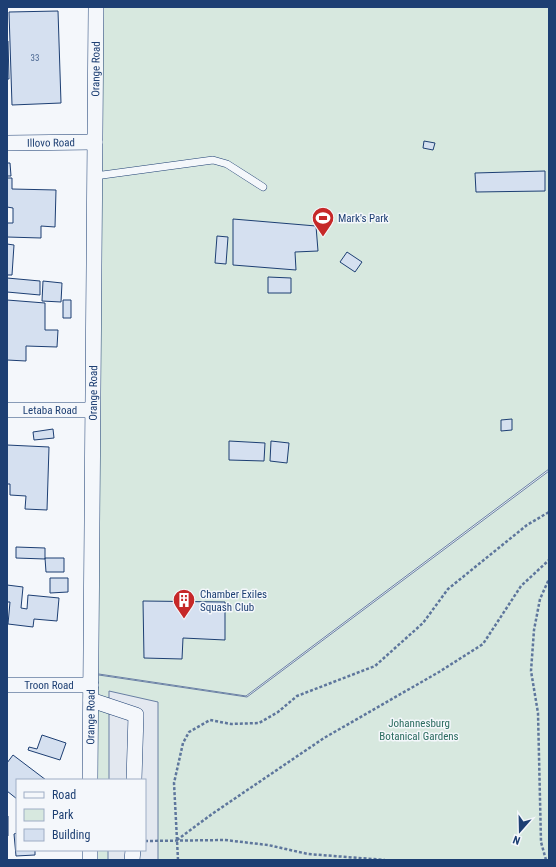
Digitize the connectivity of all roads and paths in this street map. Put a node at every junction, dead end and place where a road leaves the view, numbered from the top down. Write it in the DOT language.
graph roads {
  1 [pos="96,7"];
  2 [pos="95,142"];
  3 [pos="7,143"];
  4 [pos="94,176"];
  5 [pos="263,187"];
  6 [pos="7,410"];
  7 [pos="92,410"];
  8 [pos="549,512"];
  9 [pos="549,560"];
  10 [pos="549,580"];
  11 [pos="7,685"];
  12 [pos="91,692"];
  13 [pos="90,779"];
  14 [pos="134,779"];
  15 [pos="177,840"];
  16 [pos="146,841"];
  17 [pos="178,860"];
  18 [pos="385,860"];
  19 [pos="546,860"];
  1 -- 2 [label="street, Orange Road"];
  2 -- 3 [label="street, Illovo Road"];
  2 -- 4 [label="street, Orange Road"];
  4 -- 5 [label="lane"];
  4 -- 7 [label="street, Orange Road"];
  6 -- 7 [label="street, Letaba Road"];
  7 -- 12 [label="street, Orange Road"];
  8 -- 15 [label="path"];
  9 -- 15 [label="path"];
  10 -- 19 [label="path"];
  11 -- 12 [label="street, Troon Road"];
  12 -- 13 [label="street, Orange Road"];
  12 -- 14 [label="street, Troon Road"];
  15 -- 16 [label="path"];
  15 -- 17 [label="path"];
  15 -- 18 [label="path"];
}
